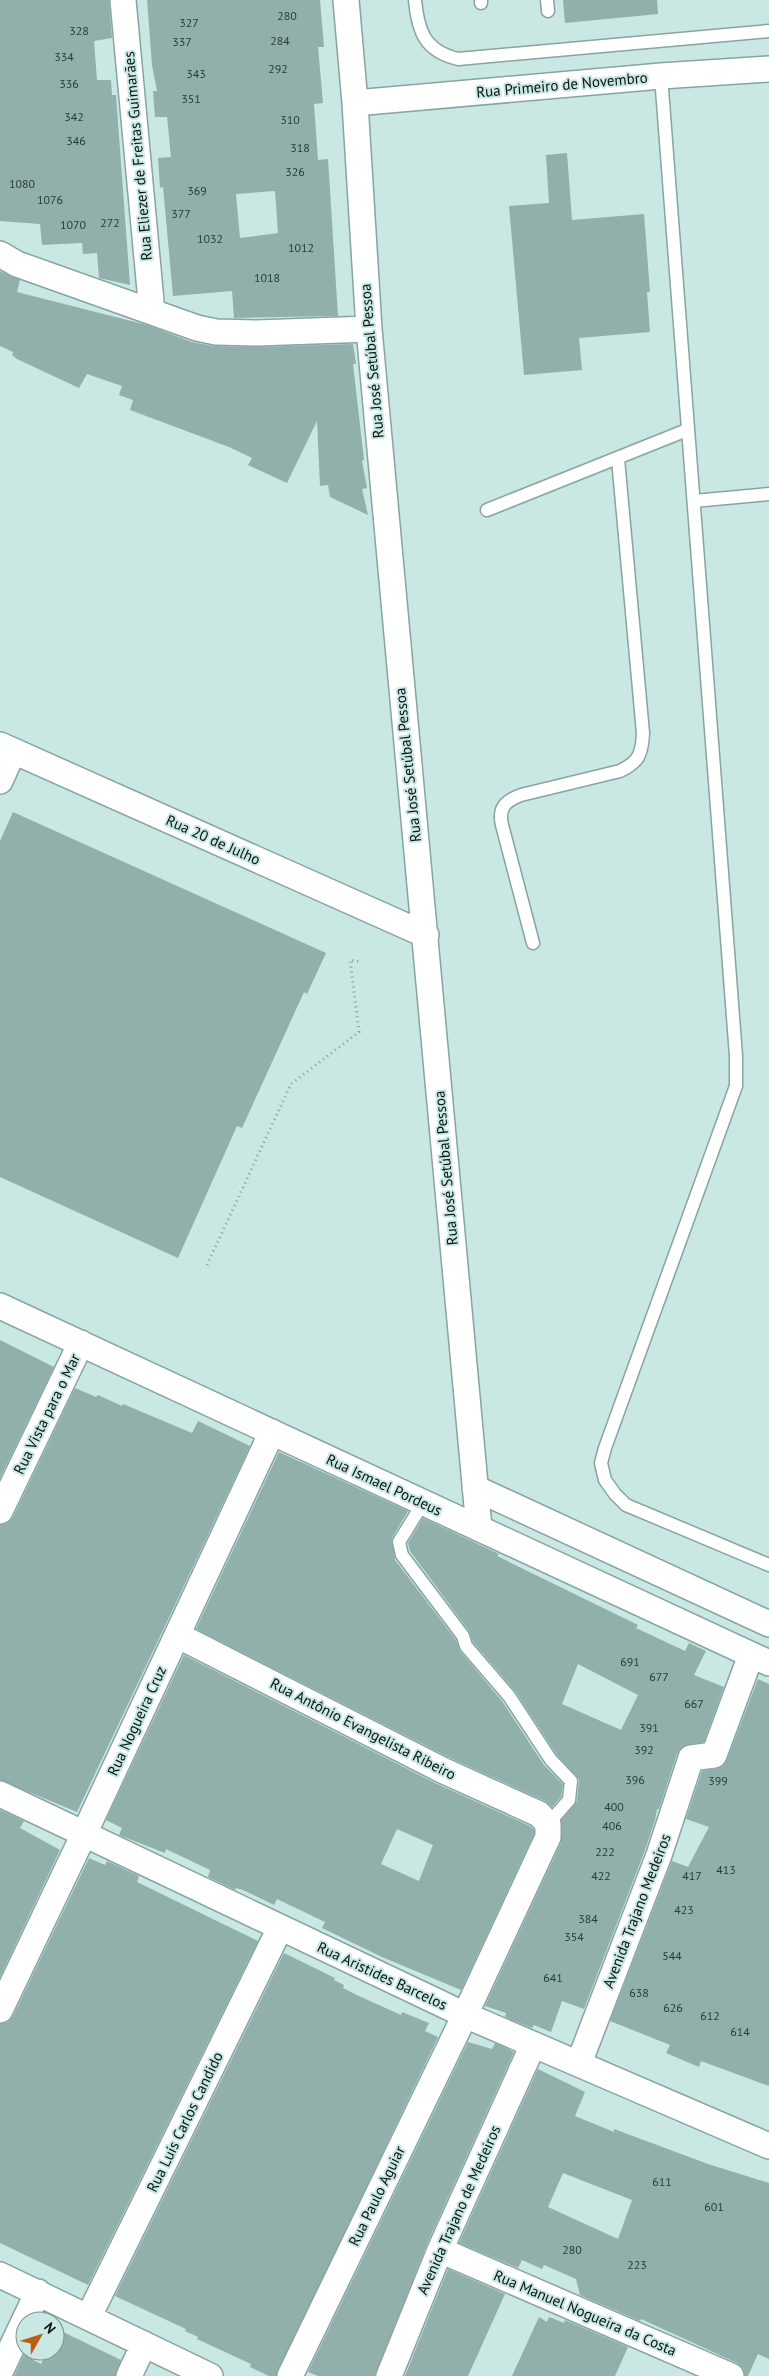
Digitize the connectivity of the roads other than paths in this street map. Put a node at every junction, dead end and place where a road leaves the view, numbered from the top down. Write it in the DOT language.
graph roads {
  1 [pos="124,0"];
  2 [pos="346,0"];
  3 [pos="414,0"];
  4 [pos="769,31"];
  5 [pos="769,69"];
  6 [pos="660,76"];
  7 [pos="355,103"];
  8 [pos="0,254"];
  9 [pos="152,312"];
  10 [pos="369,328"];
  11 [pos="687,430"];
  12 [pos="618,459"];
  13 [pos="769,494"];
  14 [pos="694,501"];
  15 [pos="487,510"];
  16 [pos="7,749"];
  17 [pos="0,781"];
  18 [pos="426,935"];
  19 [pos="533,943"];
  20 [pos="0,1306"];
  21 [pos="81,1343"];
  22 [pos="272,1432"];
  23 [pos="475,1488"];
  24 [pos="423,1503"];
  25 [pos="0,1511"];
  26 [pos="479,1528"];
  27 [pos="769,1565"];
  28 [pos="769,1624"];
  29 [pos="176,1635"];
  30 [pos="760,1659"];
  31 [pos="0,1794"];
  32 [pos="548,1824"];
  33 [pos="84,1834"];
  34 [pos="280,1928"];
  35 [pos="0,2010"];
  36 [pos="465,2015"];
  37 [pos="533,2046"];
  38 [pos="579,2063"];
  39 [pos="769,2146"];
  40 [pos="440,2250"];
  41 [pos="0,2274"];
  42 [pos="38,2292"];
  43 [pos="89,2316"];
  44 [pos="144,2344"];
  45 [pos="0,2372"];
  46 [pos="129,2376"];
  47 [pos="210,2376"];
  48 [pos="290,2376"];
  49 [pos="389,2376"];
  50 [pos="731,2376"];
  1 -- 9 [label="street, Rua Eliezer de Freitas Guimarães"];
  2 -- 7 [label="street, Rua José Setúbal Pessoa"];
  3 -- 4 [label="lane"];
  5 -- 6 [label="street, Rua Primeiro de Novembro"];
  6 -- 7 [label="street, Rua Primeiro de Novembro"];
  6 -- 11 [label="lane"];
  7 -- 10 [label="street, Rua José Setúbal Pessoa"];
  8 -- 9 [label="street"];
  9 -- 10 [label="street"];
  10 -- 18 [label="street, Rua José Setúbal Pessoa"];
  11 -- 12 [label="lane"];
  11 -- 14 [label="lane"];
  12 -- 15 [label="lane"];
  12 -- 19 [label="lane"];
  13 -- 14 [label="lane"];
  14 -- 27 [label="lane"];
  16 -- 17 [label="street"];
  16 -- 18 [label="street, Rua 20 de Julho"];
  18 -- 23 [label="street, Rua José Setúbal Pessoa"];
  20 -- 21 [label="street, Rua Ismael Pordeus"];
  21 -- 22 [label="street, Rua Ismael Pordeus"];
  21 -- 25 [label="street, Rua Vista para o Mar"];
  22 -- 24 [label="street, Rua Ismael Pordeus"];
  22 -- 29 [label="street, Rua Nogueira Cruz"];
  23 -- 26 [label="street, Rua José Setúbal Pessoa"];
  23 -- 28 [label="street"];
  24 -- 26 [label="street, Rua Ismael Pordeus"];
  24 -- 32 [label="lane"];
  26 -- 30 [label="street, Rua Ismael Pordeus"];
  29 -- 32 [label="street, Rua Antônio Evangelista Ribeiro"];
  29 -- 33 [label="street, Rua Nogueira Cruz"];
  30 -- 38 [label="street, Avenida Trajano Medeiros"];
  31 -- 33 [label="street, Rua Aristides Barcelos"];
  32 -- 36 [label="street, Rua Paulo Aguiar"];
  33 -- 34 [label="street, Rua Aristides Barcelos"];
  33 -- 35 [label="street, Rua Nogueira Cruz"];
  34 -- 36 [label="street, Rua Aristides Barcelos"];
  34 -- 43 [label="street, Rua Luís Carlos Candido"];
  36 -- 37 [label="street, Rua Aristides Barcelos"];
  36 -- 48 [label="street, Rua Paulo Aguiar"];
  37 -- 38 [label="street, Rua Aristides Barcelos"];
  37 -- 40 [label="street, Avenida Trajano de Medeiros"];
  38 -- 39 [label="street, Rua Aristides Barcelos"];
  40 -- 49 [label="street, Avenida Trajano de Medeiros"];
  40 -- 50 [label="street, Rua Manuel Nogueira da Costa"];
  41 -- 42 [label="street"];
  42 -- 43 [label="street"];
  42 -- 45 [label="street"];
  43 -- 44 [label="street"];
  44 -- 46 [label="street"];
  44 -- 47 [label="street"];
}
